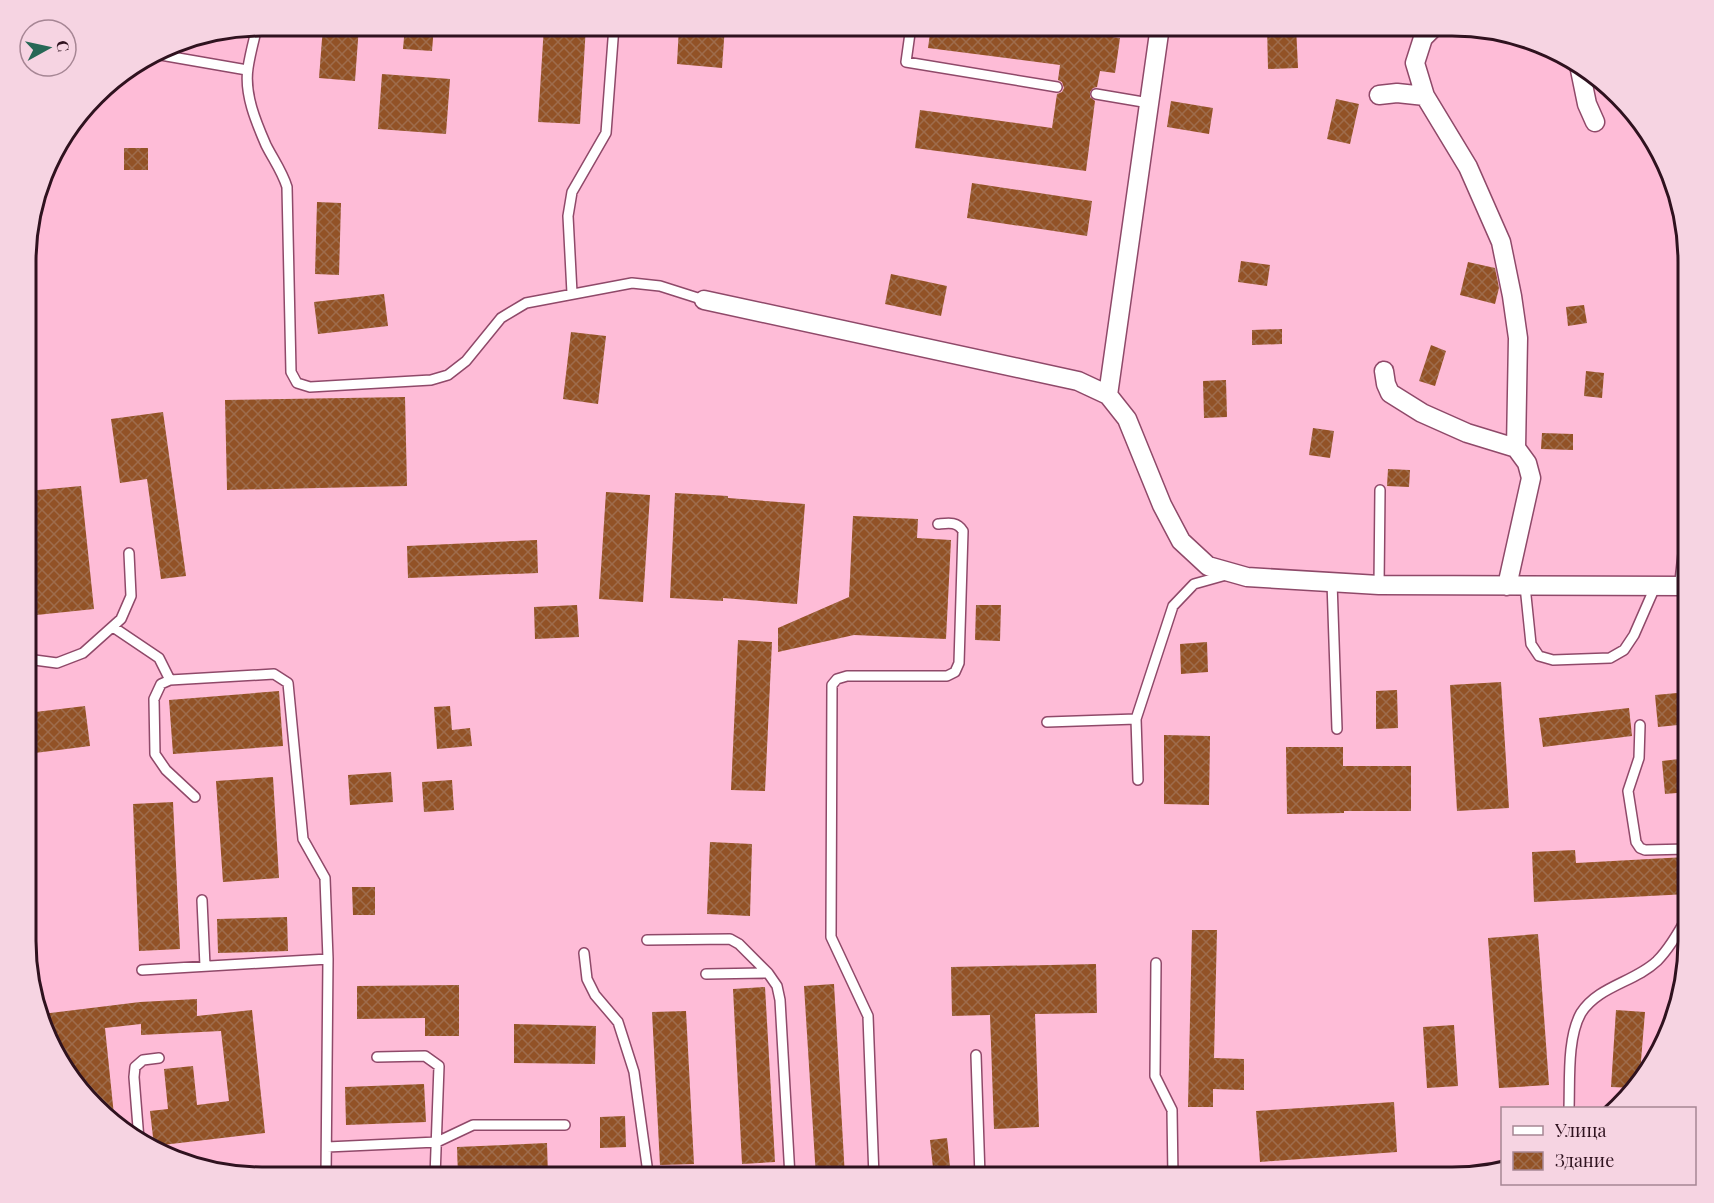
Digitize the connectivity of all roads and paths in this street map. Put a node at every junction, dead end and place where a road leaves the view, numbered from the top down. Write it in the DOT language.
graph roads {
  1 [pos="255,36"];
  2 [pos="613,36"];
  3 [pos="910,36"];
  4 [pos="1159,36"];
  5 [pos="1425,36"];
  6 [pos="168,56"];
  7 [pos="247,70"];
  8 [pos="1581,77"];
  9 [pos="1057,87"];
  10 [pos="1096,94"];
  11 [pos="1379,95"];
  12 [pos="1425,96"];
  13 [pos="1149,103"];
  14 [pos="1595,122"];
  15 [pos="572,293"];
  16 [pos="704,300"];
  17 [pos="1384,371"];
  18 [pos="1108,395"];
  19 [pos="1516,448"];
  20 [pos="1380,490"];
  21 [pos="938,524"];
  22 [pos="129,553"];
  23 [pos="1234,574"];
  24 [pos="1332,582"];
  25 [pos="1380,585"];
  26 [pos="1516,586"];
  27 [pos="1678,586"];
  28 [pos="1655,587"];
  29 [pos="113,627"];
  30 [pos="36,660"];
  31 [pos="170,680"];
  32 [pos="1136,719"];
  33 [pos="1047,722"];
  34 [pos="1640,725"];
  35 [pos="1337,729"];
  36 [pos="1138,780"];
  37 [pos="195,797"];
  38 [pos="1678,849"];
  39 [pos="202,900"];
  40 [pos="1678,929"];
  41 [pos="647,940"];
  42 [pos="584,953"];
  43 [pos="328,959"];
  44 [pos="1156,963"];
  45 [pos="205,966"];
  46 [pos="142,970"];
  47 [pos="768,973"];
  48 [pos="706,974"];
  49 [pos="976,1054"];
  50 [pos="377,1057"];
  51 [pos="159,1058"];
  52 [pos="1569,1107"];
  53 [pos="565,1125"];
  54 [pos="138,1130"];
  55 [pos="437,1142"];
  56 [pos="327,1147"];
  57 [pos="326,1167"];
  58 [pos="436,1167"];
  59 [pos="647,1167"];
  60 [pos="789,1167"];
  61 [pos="874,1167"];
  62 [pos="980,1167"];
  63 [pos="1173,1167"];
  1 -- 7 [label="lane"];
  2 -- 15 [label="lane"];
  3 -- 9 [label="lane"];
  4 -- 13 [label="street"];
  5 -- 12 [label="street"];
  6 -- 7 [label="lane"];
  7 -- 15 [label="lane"];
  8 -- 14 [label="street"];
  10 -- 13 [label="lane"];
  11 -- 12 [label="street"];
  12 -- 19 [label="street"];
  13 -- 18 [label="street"];
  15 -- 16 [label="lane"];
  16 -- 18 [label="street"];
  17 -- 19 [label="street"];
  18 -- 23 [label="street"];
  19 -- 26 [label="street"];
  20 -- 25 [label="lane"];
  21 -- 61 [label="lane"];
  22 -- 29 [label="lane"];
  23 -- 24 [label="street"];
  23 -- 32 [label="lane"];
  24 -- 25 [label="street"];
  24 -- 35 [label="lane"];
  25 -- 26 [label="street"];
  26 -- 28 [label="street"];
  26 -- 28 [label="lane"];
  27 -- 28 [label="street"];
  29 -- 30 [label="lane"];
  29 -- 31 [label="lane"];
  31 -- 37 [label="lane"];
  31 -- 43 [label="lane"];
  32 -- 33 [label="lane"];
  32 -- 36 [label="lane"];
  34 -- 38 [label="lane"];
  39 -- 45 [label="lane"];
  40 -- 52 [label="lane"];
  41 -- 47 [label="lane"];
  42 -- 59 [label="lane"];
  43 -- 45 [label="lane"];
  43 -- 56 [label="lane"];
  44 -- 63 [label="lane"];
  45 -- 46 [label="lane"];
  47 -- 48 [label="lane"];
  47 -- 60 [label="lane"];
  49 -- 62 [label="lane"];
  50 -- 55 [label="lane"];
  51 -- 54 [label="lane"];
  53 -- 55 [label="lane"];
  55 -- 56 [label="lane"];
  55 -- 58 [label="lane"];
  56 -- 57 [label="lane"];
}
